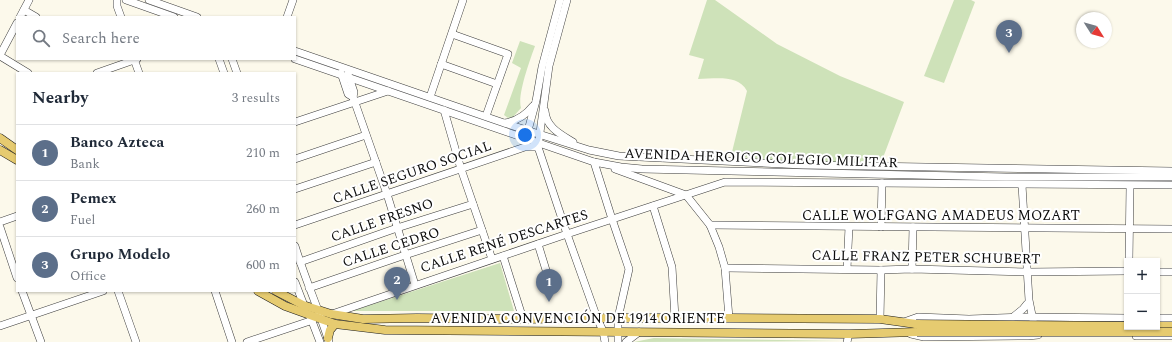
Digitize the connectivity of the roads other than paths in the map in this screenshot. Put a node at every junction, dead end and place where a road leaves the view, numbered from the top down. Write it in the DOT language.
graph roads {
  1 [pos="29,0"];
  2 [pos="117,0"];
  3 [pos="126,0"];
  4 [pos="149,0"];
  5 [pos="293,0"];
  6 [pos="463,0"];
  7 [pos="560,0"];
  8 [pos="567,0"];
  9 [pos="24,10"];
  10 [pos="21,16"];
  11 [pos="34,16"];
  12 [pos="121,16"];
  13 [pos="171,16"];
  14 [pos="194,16"];
  15 [pos="287,16"];
  16 [pos="16,25"];
  17 [pos="452,34"];
  18 [pos="296,51"];
  19 [pos="0,56"];
  20 [pos="296,59"];
  21 [pos="132,60"];
  22 [pos="135,60"];
  23 [pos="219,60"];
  24 [pos="232,60"];
  25 [pos="441,64"];
  26 [pos="26,72"];
  27 [pos="100,72"];
  28 [pos="139,72"];
  29 [pos="224,72"];
  30 [pos="237,72"];
  31 [pos="344,72"];
  32 [pos="497,84"];
  33 [pos="388,91"];
  34 [pos="430,97"];
  35 [pos="545,98"];
  36 [pos="354,99"];
  37 [pos="536,101"];
  38 [pos="444,110"];
  39 [pos="486,116"];
  40 [pos="296,122"];
  41 [pos="504,123"];
  42 [pos="527,130"];
  43 [pos="539,134"];
  44 [pos="366,135"];
  45 [pos="0,138"];
  46 [pos="527,139"];
  47 [pos="0,143"];
  48 [pos="538,145"];
  49 [pos="583,148"];
  50 [pos="16,149"];
  51 [pos="0,150"];
  52 [pos="16,150"];
  53 [pos="0,153"];
  54 [pos="296,159"];
  55 [pos="16,160"];
  56 [pos="16,161"];
  57 [pos="376,162"];
  58 [pos="594,162"];
  59 [pos="1172,166"];
  60 [pos="461,169"];
  61 [pos="1162,171"];
  62 [pos="1172,171"];
  63 [pos="1116,176"];
  64 [pos="1148,176"];
  65 [pos="1172,177"];
  66 [pos="882,183"];
  67 [pos="1022,185"];
  68 [pos="1115,185"];
  69 [pos="1148,185"];
  70 [pos="1172,185"];
  71 [pos="1130,186"];
  72 [pos="296,189"];
  73 [pos="387,194"];
  74 [pos="686,195"];
  75 [pos="473,204"];
  76 [pos="653,206"];
  77 [pos="16,216"];
  78 [pos="612,219"];
  79 [pos="0,222"];
  80 [pos="296,225"];
  81 [pos="710,225"];
  82 [pos="0,227"];
  83 [pos="849,227"];
  84 [pos="881,227"];
  85 [pos="913,227"];
  86 [pos="397,228"];
  87 [pos="1026,229"];
  88 [pos="1129,229"];
  89 [pos="1172,229"];
  90 [pos="482,230"];
  91 [pos="567,234"];
  92 [pos="538,244"];
  93 [pos="296,249"];
  94 [pos="406,255"];
  95 [pos="503,256"];
  96 [pos="1129,258"];
  97 [pos="492,259"];
  98 [pos="300,262"];
  99 [pos="725,268"];
  100 [pos="847,269"];
  101 [pos="912,269"];
  102 [pos="546,270"];
  103 [pos="881,270"];
  104 [pos="1124,271"];
  105 [pos="1028,272"];
  106 [pos="1160,272"];
  107 [pos="1172,272"];
  108 [pos="16,275"];
  109 [pos="296,285"];
  110 [pos="415,285"];
  111 [pos="309,288"];
  112 [pos="22,292"];
  113 [pos="100,292"];
  114 [pos="118,292"];
  115 [pos="215,292"];
  116 [pos="260,292"];
  117 [pos="278,292"];
  118 [pos="1028,302"];
  119 [pos="302,305"];
  120 [pos="318,309"];
  121 [pos="331,314"];
  122 [pos="32,315"];
  123 [pos="1013,317"];
  124 [pos="1029,317"];
  125 [pos="311,318"];
  126 [pos="597,318"];
  127 [pos="618,318"];
  128 [pos="675,318"];
  129 [pos="729,318"];
  130 [pos="1124,318"];
  131 [pos="1160,318"];
  132 [pos="1172,318"];
  133 [pos="880,319"];
  134 [pos="323,320"];
  135 [pos="522,320"];
  136 [pos="903,322"];
  137 [pos="335,324"];
  138 [pos="0,326"];
  139 [pos="1124,326"];
  140 [pos="1160,326"];
  141 [pos="1172,326"];
  142 [pos="917,328"];
  143 [pos="603,331"];
  144 [pos="618,331"];
  145 [pos="639,332"];
  146 [pos="1172,332"];
  147 [pos="905,333"];
  148 [pos="1012,336"];
  149 [pos="1172,336"];
  150 [pos="848,338"];
  151 [pos="1031,339"];
  152 [pos="329,340"];
  153 [pos="41,342"];
  154 [pos="136,342"];
  155 [pos="232,342"];
  156 [pos="247,342"];
  157 [pos="320,342"];
  158 [pos="605,342"];
  159 [pos="618,342"];
  160 [pos="626,342"];
  161 [pos="1019,342"];
  1 -- 9 [label="street"];
  2 -- 12 [label="street"];
  3 -- 13 [label="street"];
  4 -- 14 [label="street"];
  5 -- 15 [label="street"];
  6 -- 17 [label="street"];
  7 -- 37 [label="street"];
  8 -- 35 [label="street"];
  9 -- 10 [label="street"];
  9 -- 11 [label="street"];
  16 -- 19 [label="street"];
  17 -- 25 [label="street"];
  17 -- 32 [label="street"];
  18 -- 31 [label="street, AVENIDA HEROICO COLEGIO MILITAR"];
  19 -- 26 [label="street"];
  20 -- 31 [label="street, AVENIDA HEROICO COLEGIO MILITAR"];
  21 -- 27 [label="street"];
  22 -- 28 [label="street"];
  23 -- 29 [label="street"];
  24 -- 30 [label="street"];
  25 -- 32 [label="street"];
  25 -- 34 [label="street"];
  31 -- 33 [label="street, AVENIDA HEROICO COLEGIO MILITAR"];
  31 -- 34 [label="street, AVENIDA HEROICO COLEGIO MILITAR"];
  31 -- 36 [label="street"];
  32 -- 39 [label="street"];
  33 -- 36 [label="street"];
  33 -- 38 [label="street, AVENIDA HEROICO COLEGIO MILITAR"];
  34 -- 39 [label="street, AVENIDA HEROICO COLEGIO MILITAR"];
  35 -- 43 [label="street"];
  35 -- 49 [label="street"];
  36 -- 40 [label="street"];
  36 -- 44 [label="street"];
  37 -- 41 [label="street"];
  37 -- 42 [label="street"];
  38 -- 46 [label="street, AVENIDA HEROICO COLEGIO MILITAR"];
  38 -- 60 [label="street"];
  39 -- 41 [label="street, AVENIDA HEROICO COLEGIO MILITAR"];
  41 -- 42 [label="street, AVENIDA HEROICO COLEGIO MILITAR"];
  42 -- 43 [label="street, AVENIDA HEROICO COLEGIO MILITAR"];
  42 -- 46 [label="street"];
  43 -- 48 [label="street"];
  43 -- 49 [label="street, AVENIDA HEROICO COLEGIO MILITAR"];
  44 -- 54 [label="street"];
  44 -- 57 [label="street"];
  45 -- 50 [label="main road"];
  46 -- 48 [label="street, AVENIDA HEROICO COLEGIO MILITAR"];
  47 -- 52 [label="main road"];
  48 -- 58 [label="street, AVENIDA HEROICO COLEGIO MILITAR"];
  48 -- 60 [label="street, CALLE SEGURO SOCIAL"];
  48 -- 91 [label="street"];
  49 -- 61 [label="street, AVENIDA HEROICO COLEGIO MILITAR"];
  51 -- 55 [label="main road"];
  53 -- 56 [label="main road"];
  57 -- 72 [label="street"];
  57 -- 73 [label="street"];
  58 -- 63 [label="street, AVENIDA HEROICO COLEGIO MILITAR"];
  58 -- 74 [label="street"];
  58 -- 78 [label="street"];
  59 -- 61 [label="street"];
  60 -- 73 [label="street, CALLE SEGURO SOCIAL"];
  60 -- 75 [label="street"];
  61 -- 62 [label="street, AVENIDA HEROICO COLEGIO MILITAR"];
  63 -- 64 [label="street, AVENIDA HEROICO COLEGIO MILITAR"];
  63 -- 68 [label="street"];
  64 -- 65 [label="street, AVENIDA HEROICO COLEGIO MILITAR"];
  64 -- 69 [label="street"];
  66 -- 67 [label="street, AVENIDA HEROICO COLEGIO MILITAR"];
  66 -- 74 [label="street, AVENIDA HEROICO COLEGIO MILITAR"];
  66 -- 84 [label="street"];
  67 -- 68 [label="street, AVENIDA HEROICO COLEGIO MILITAR"];
  67 -- 87 [label="street"];
  68 -- 71 [label="street, AVENIDA HEROICO COLEGIO MILITAR"];
  69 -- 70 [label="street, AVENIDA HEROICO COLEGIO MILITAR"];
  69 -- 71 [label="street, AVENIDA HEROICO COLEGIO MILITAR"];
  71 -- 88 [label="street"];
  73 -- 80 [label="street, CALLE SEGURO SOCIAL"];
  73 -- 86 [label="street"];
  74 -- 76 [label="street, CALLE RENÉ DESCARTES"];
  74 -- 81 [label="street"];
  75 -- 86 [label="street, CALLE FRESNO"];
  75 -- 90 [label="street"];
  76 -- 78 [label="street, CALLE RENÉ DESCARTES"];
  76 -- 128 [label="street"];
  77 -- 79 [label="street"];
  78 -- 91 [label="street, CALLE RENÉ DESCARTES"];
  78 -- 127 [label="street"];
  81 -- 83 [label="street, CALLE WOLFGANG AMADEUS MOZART"];
  81 -- 99 [label="street"];
  82 -- 108 [label="street"];
  83 -- 84 [label="street, CALLE WOLFGANG AMADEUS MOZART"];
  83 -- 100 [label="street"];
  84 -- 85 [label="street, CALLE WOLFGANG AMADEUS MOZART"];
  85 -- 87 [label="street, CALLE WOLFGANG AMADEUS MOZART"];
  85 -- 101 [label="street"];
  86 -- 94 [label="street"];
  86 -- 98 [label="street, CALLE FRESNO"];
  87 -- 88 [label="street, CALLE WOLFGANG AMADEUS MOZART"];
  87 -- 105 [label="street"];
  88 -- 89 [label="street, CALLE WOLFGANG AMADEUS MOZART"];
  88 -- 96 [label="street"];
  90 -- 94 [label="street, CALLE CEDRO"];
  90 -- 97 [label="street"];
  91 -- 92 [label="street, CALLE RENÉ DESCARTES"];
  91 -- 126 [label="street"];
  92 -- 95 [label="street, CALLE RENÉ DESCARTES"];
  92 -- 102 [label="street"];
  93 -- 98 [label="street"];
  94 -- 110 [label="street"];
  94 -- 111 [label="street, CALLE CEDRO"];
  95 -- 97 [label="street, CALLE RENÉ DESCARTES"];
  95 -- 135 [label="street"];
  97 -- 110 [label="street, CALLE RENÉ DESCARTES"];
  98 -- 111 [label="street"];
  99 -- 100 [label="street, CALLE FRANZ PETER SCHUBERT"];
  99 -- 129 [label="street"];
  100 -- 103 [label="street, CALLE FRANZ PETER SCHUBERT"];
  101 -- 103 [label="street, CALLE FRANZ PETER SCHUBERT"];
  101 -- 105 [label="street, CALLE FRANZ PETER SCHUBERT"];
  103 -- 133 [label="street"];
  104 -- 105 [label="street, CALLE FRANZ PETER SCHUBERT"];
  105 -- 118 [label="street"];
  106 -- 107 [label="street"];
  109 -- 119 [label="street"];
  110 -- 121 [label="street, CALLE RENÉ DESCARTES"];
  111 -- 120 [label="street"];
  112 -- 122 [label="street"];
  113 -- 122 [label="street"];
  114 -- 154 [label="street"];
  115 -- 155 [label="street"];
  116 -- 125 [label="main road, AVENIDA CONVENCIÓN DE 1914 ORIENTE"];
  117 -- 119 [label="main road, AVENIDA CONVENCIÓN DE 1914 ORIENTE"];
  118 -- 123 [label="street"];
  118 -- 124 [label="street"];
  119 -- 120 [label="main road, AVENIDA CONVENCIÓN DE 1914 ORIENTE"];
  119 -- 125 [label="street"];
  120 -- 121 [label="main road, AVENIDA CONVENCIÓN DE 1914 ORIENTE"];
  120 -- 134 [label="street"];
  121 -- 135 [label="main road, AVENIDA CONVENCIÓN DE 1914 ORIENTE"];
  122 -- 138 [label="street"];
  122 -- 153 [label="street"];
  123 -- 124 [label="street, AVENIDA CONVENCIÓN DE 1914 ORIENTE"];
  123 -- 136 [label="street, AVENIDA CONVENCIÓN DE 1914 ORIENTE"];
  124 -- 130 [label="street, AVENIDA CONVENCIÓN DE 1914 ORIENTE"];
  124 -- 151 [label="street"];
  125 -- 134 [label="main road, AVENIDA CONVENCIÓN DE 1914 ORIENTE"];
  125 -- 156 [label="street"];
  125 -- 157 [label="street"];
  126 -- 127 [label="main road, AVENIDA CONVENCIÓN DE 1914 ORIENTE"];
  126 -- 135 [label="main road, AVENIDA CONVENCIÓN DE 1914 ORIENTE"];
  126 -- 143 [label="street"];
  127 -- 128 [label="main road, AVENIDA CONVENCIÓN DE 1914 ORIENTE"];
  127 -- 144 [label="street"];
  128 -- 129 [label="main road, AVENIDA CONVENCIÓN DE 1914 ORIENTE"];
  129 -- 133 [label="main road, AVENIDA CONVENCIÓN DE 1914 ORIENTE"];
  131 -- 132 [label="street"];
  133 -- 136 [label="main road, AVENIDA CONVENCIÓN DE 1914 ORIENTE"];
  134 -- 137 [label="main road, AVENIDA CONVENCIÓN DE 1914 ORIENTE"];
  134 -- 152 [label="street"];
  136 -- 142 [label="main road, AVENIDA CONVENCIÓN DE 1914 ORIENTE"];
  137 -- 143 [label="main road, AVENIDA CONVENCIÓN DE 1914 ORIENTE"];
  137 -- 152 [label="main road"];
  139 -- 142 [label="main road, AVENIDA CONVENCIÓN DE 1914 ORIENTE, bridge"];
  140 -- 141 [label="main road"];
  142 -- 146 [label="main road, AVENIDA CONVENCIÓN DE 1914 ORIENTE, bridge"];
  142 -- 147 [label="main road, AVENIDA CONVENCIÓN DE 1914 ORIENTE"];
  143 -- 144 [label="main road, AVENIDA CONVENCIÓN DE 1914 ORIENTE"];
  143 -- 158 [label="street"];
  144 -- 145 [label="main road, AVENIDA CONVENCIÓN DE 1914 ORIENTE"];
  144 -- 159 [label="street"];
  145 -- 150 [label="main road, AVENIDA CONVENCIÓN DE 1914 ORIENTE"];
  145 -- 160 [label="street"];
  147 -- 148 [label="street, AVENIDA CONVENCIÓN DE 1914 ORIENTE"];
  147 -- 150 [label="main road, AVENIDA CONVENCIÓN DE 1914 ORIENTE"];
  148 -- 151 [label="street, AVENIDA CONVENCIÓN DE 1914 ORIENTE"];
  148 -- 161 [label="street"];
  149 -- 151 [label="street, AVENIDA CONVENCIÓN DE 1914 ORIENTE"];
}
